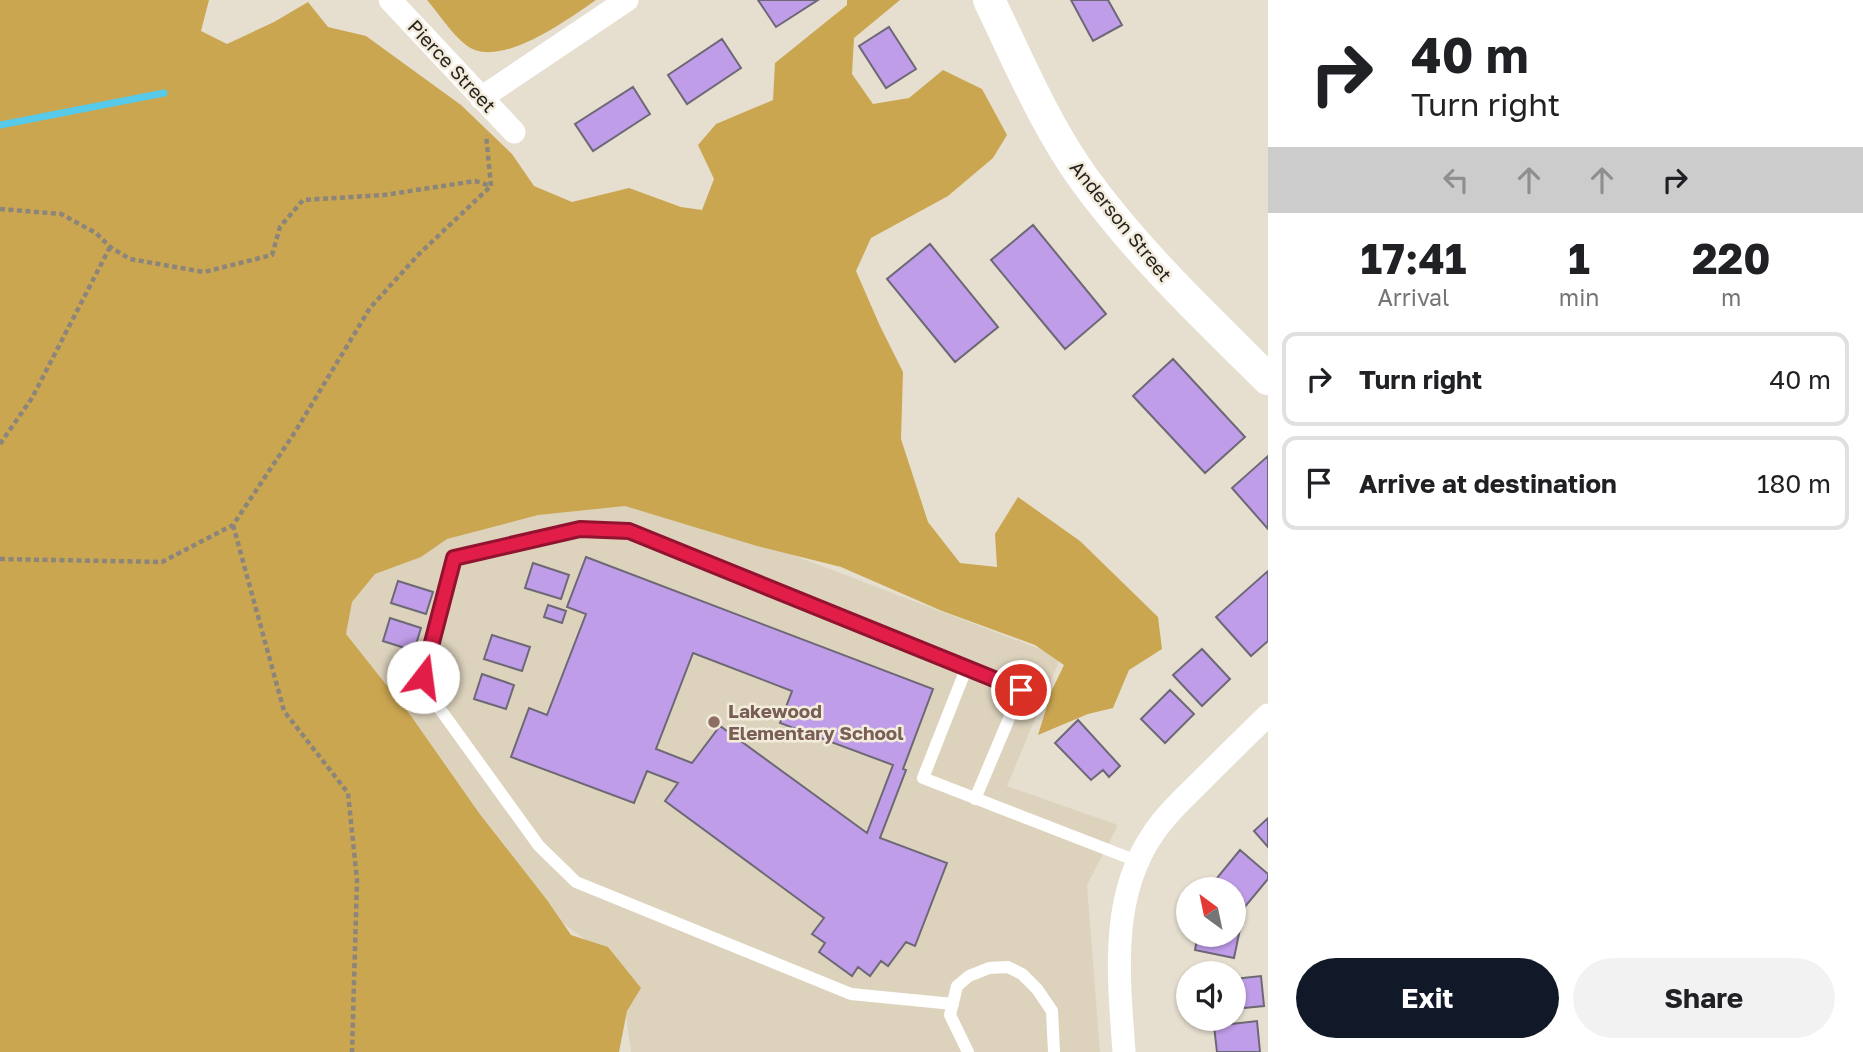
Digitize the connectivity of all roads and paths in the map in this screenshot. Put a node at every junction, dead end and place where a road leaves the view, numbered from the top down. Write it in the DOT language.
graph roads {
  1 [pos="390,0"];
  2 [pos="627,0"];
  3 [pos="989,0"];
  4 [pos="481,98"];
  5 [pos="514,132"];
  6 [pos="491,186"];
  7 [pos="0,209"];
  8 [pos="110,247"];
  9 [pos="1268,379"];
  10 [pos="0,444"];
  11 [pos="233,525"];
  12 [pos="0,559"];
  13 [pos="965,669"];
  14 [pos="1268,715"];
  15 [pos="975,799"];
  16 [pos="1138,861"];
  17 [pos="953,1004"];
  18 [pos="352,1052"];
  19 [pos="968,1052"];
  20 [pos="1054,1052"];
  21 [pos="1124,1052"];
  1 -- 4 [label="street, Pierce Street"];
  2 -- 4 [label="street"];
  3 -- 9 [label="street, Anderson Street"];
  4 -- 5 [label="street, Pierce Street"];
  4 -- 6 [label="path"];
  6 -- 8 [label="path"];
  6 -- 11 [label="path"];
  7 -- 8 [label="path"];
  8 -- 10 [label="path"];
  11 -- 12 [label="path"];
  11 -- 18 [label="path"];
  13 -- 15 [label="lane"];
  13 -- 15 [label="lane"];
  13 -- 17 [label="lane"];
  14 -- 16 [label="street"];
  15 -- 16 [label="lane"];
  16 -- 21 [label="street"];
  17 -- 19 [label="lane"];
  17 -- 20 [label="lane"];
}
